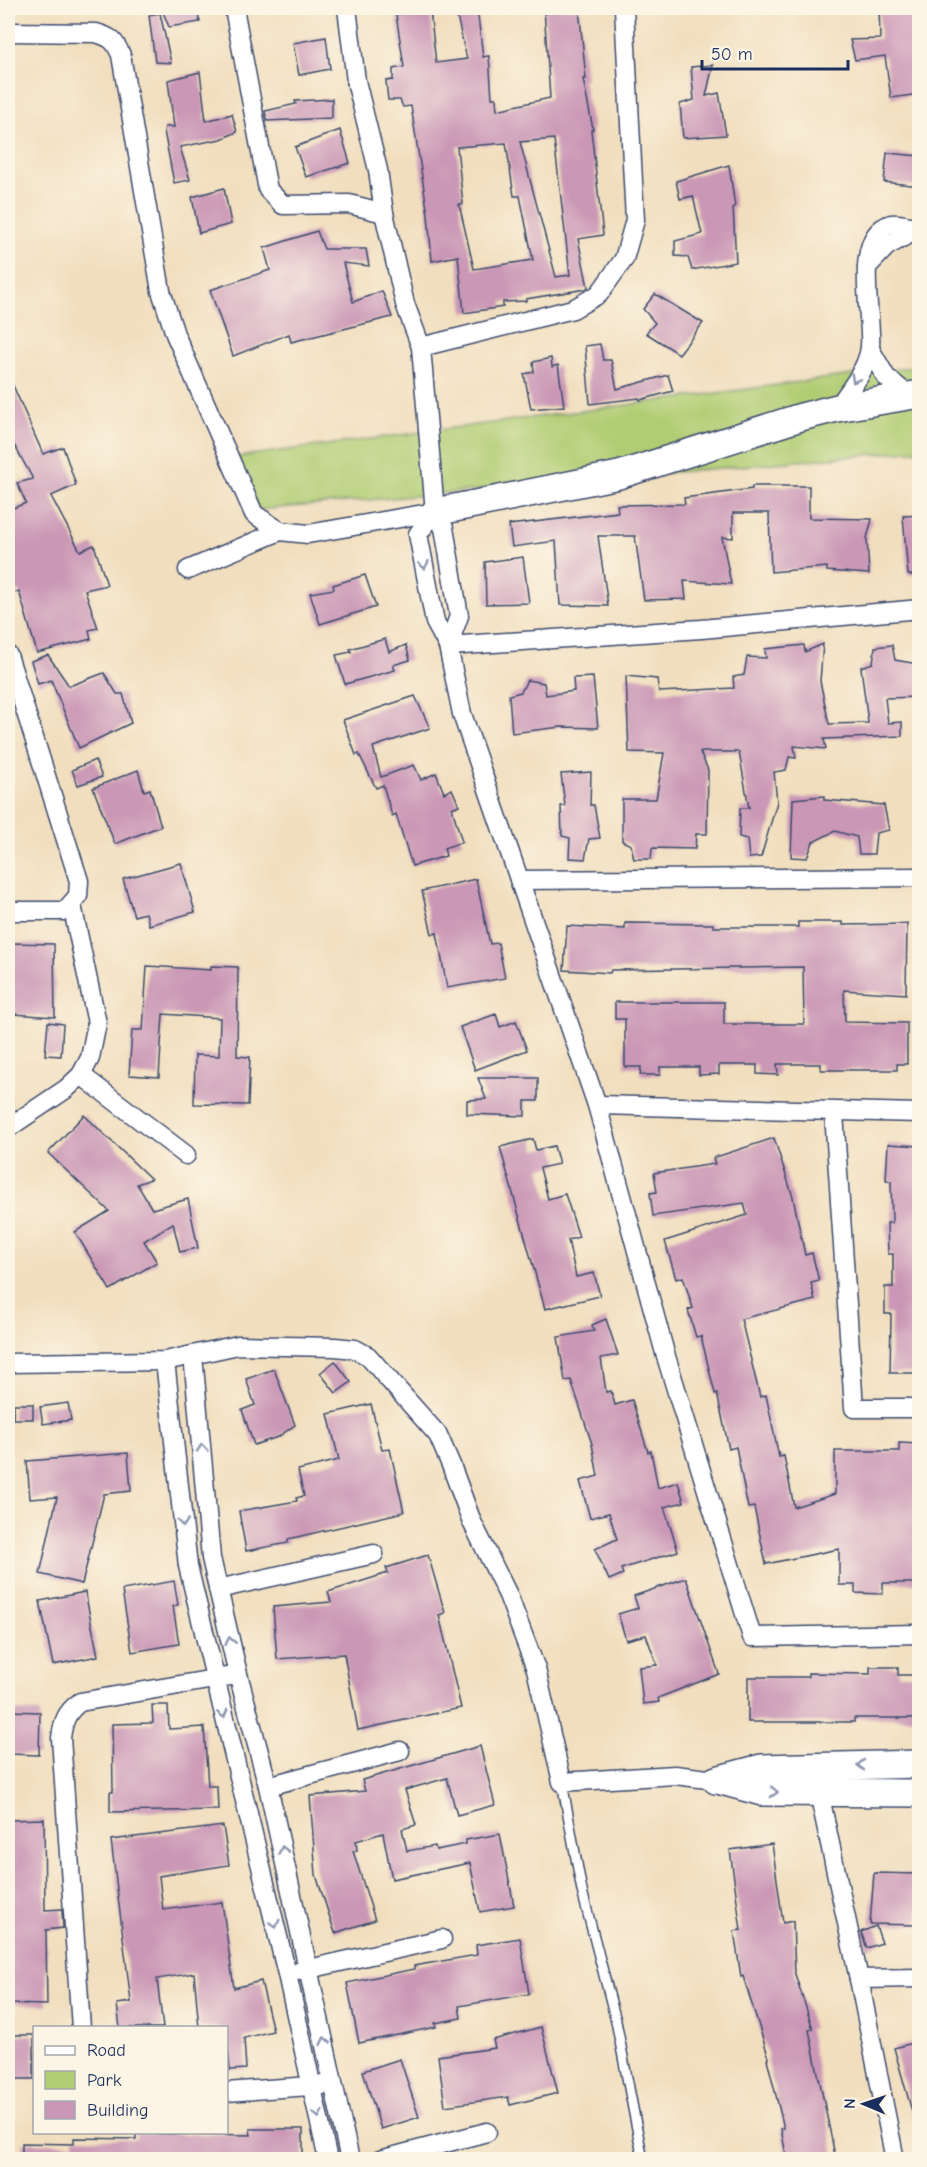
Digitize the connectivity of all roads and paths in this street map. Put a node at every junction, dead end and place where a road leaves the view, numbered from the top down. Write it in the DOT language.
graph roads {
  1 [pos="234,8"];
  2 [pos="347,8"];
  3 [pos="624,8"];
  4 [pos="8,32"];
  5 [pos="384,213"];
  6 [pos="919,228"];
  7 [pos="421,347"];
  8 [pos="870,350"];
  9 [pos="914,394"];
  10 [pos="837,408"];
  11 [pos="435,512"];
  12 [pos="280,531"];
  13 [pos="188,570"];
  14 [pos="920,609"];
  15 [pos="448,646"];
  16 [pos="8,655"];
  17 [pos="920,877"];
  18 [pos="519,880"];
  19 [pos="72,905"];
  20 [pos="8,911"];
  21 [pos="81,1075"];
  22 [pos="597,1105"];
  23 [pos="834,1113"];
  24 [pos="920,1113"];
  25 [pos="8,1128"];
  26 [pos="186,1155"];
  27 [pos="193,1355"];
  28 [pos="165,1361"];
  29 [pos="8,1363"];
  30 [pos="920,1408"];
  31 [pos="374,1554"];
  32 [pos="218,1589"];
  33 [pos="920,1634"];
  34 [pos="238,1674"];
  35 [pos="214,1679"];
  36 [pos="400,1752"];
  37 [pos="920,1764"];
  38 [pos="816,1766"];
  39 [pos="716,1780"];
  40 [pos="562,1782"];
  41 [pos="268,1786"];
  42 [pos="920,1793"];
  43 [pos="818,1794"];
  44 [pos="442,1939"];
  45 [pos="310,1969"];
  46 [pos="287,1974"];
  47 [pos="920,1978"];
  48 [pos="860,1979"];
  49 [pos="81,2026"];
  50 [pos="335,2085"];
  51 [pos="312,2086"];
  52 [pos="228,2092"];
  53 [pos="487,2132"];
  54 [pos="328,2160"];
  55 [pos="350,2160"];
  56 [pos="380,2160"];
  57 [pos="644,2160"];
  58 [pos="895,2160"];
  1 -- 5 [label="street"];
  2 -- 5 [label="street"];
  3 -- 7 [label="street"];
  4 -- 12 [label="street"];
  5 -- 7 [label="street"];
  6 -- 8 [label="street"];
  7 -- 11 [label="street"];
  8 -- 9 [label="street"];
  8 -- 10 [label="street, one-way"];
  9 -- 10 [label="street"];
  10 -- 11 [label="street"];
  11 -- 12 [label="street"];
  11 -- 15 [label="street"];
  11 -- 15 [label="street, one-way"];
  12 -- 13 [label="street"];
  14 -- 15 [label="street"];
  15 -- 18 [label="street"];
  16 -- 19 [label="street"];
  17 -- 18 [label="street"];
  18 -- 22 [label="street"];
  19 -- 20 [label="street"];
  19 -- 21 [label="street"];
  21 -- 25 [label="street"];
  21 -- 26 [label="street"];
  22 -- 23 [label="street"];
  22 -- 33 [label="street"];
  23 -- 24 [label="street"];
  23 -- 30 [label="street"];
  27 -- 28 [label="street"];
  32 -- 27 [label="street, one-way"];
  27 -- 40 [label="street"];
  28 -- 29 [label="street"];
  28 -- 35 [label="street, one-way"];
  31 -- 32 [label="street"];
  34 -- 32 [label="street, one-way"];
  34 -- 35 [label="street"];
  34 -- 41 [label="street"];
  35 -- 46 [label="street, one-way"];
  35 -- 49 [label="street"];
  36 -- 41 [label="street"];
  37 -- 38 [label="street, one-way"];
  38 -- 39 [label="street"];
  38 -- 43 [label="street"];
  39 -- 40 [label="street"];
  39 -- 43 [label="street, one-way"];
  40 -- 57 [label="lane"];
  45 -- 41 [label="street, one-way"];
  42 -- 43 [label="street"];
  43 -- 48 [label="street"];
  44 -- 45 [label="street"];
  45 -- 46 [label="street"];
  50 -- 45 [label="street, one-way"];
  46 -- 51 [label="street"];
  47 -- 48 [label="street"];
  48 -- 58 [label="street"];
  50 -- 51 [label="street"];
  50 -- 55 [label="street"];
  51 -- 52 [label="street"];
  51 -- 54 [label="street, one-way"];
  53 -- 56 [label="street"];
}
